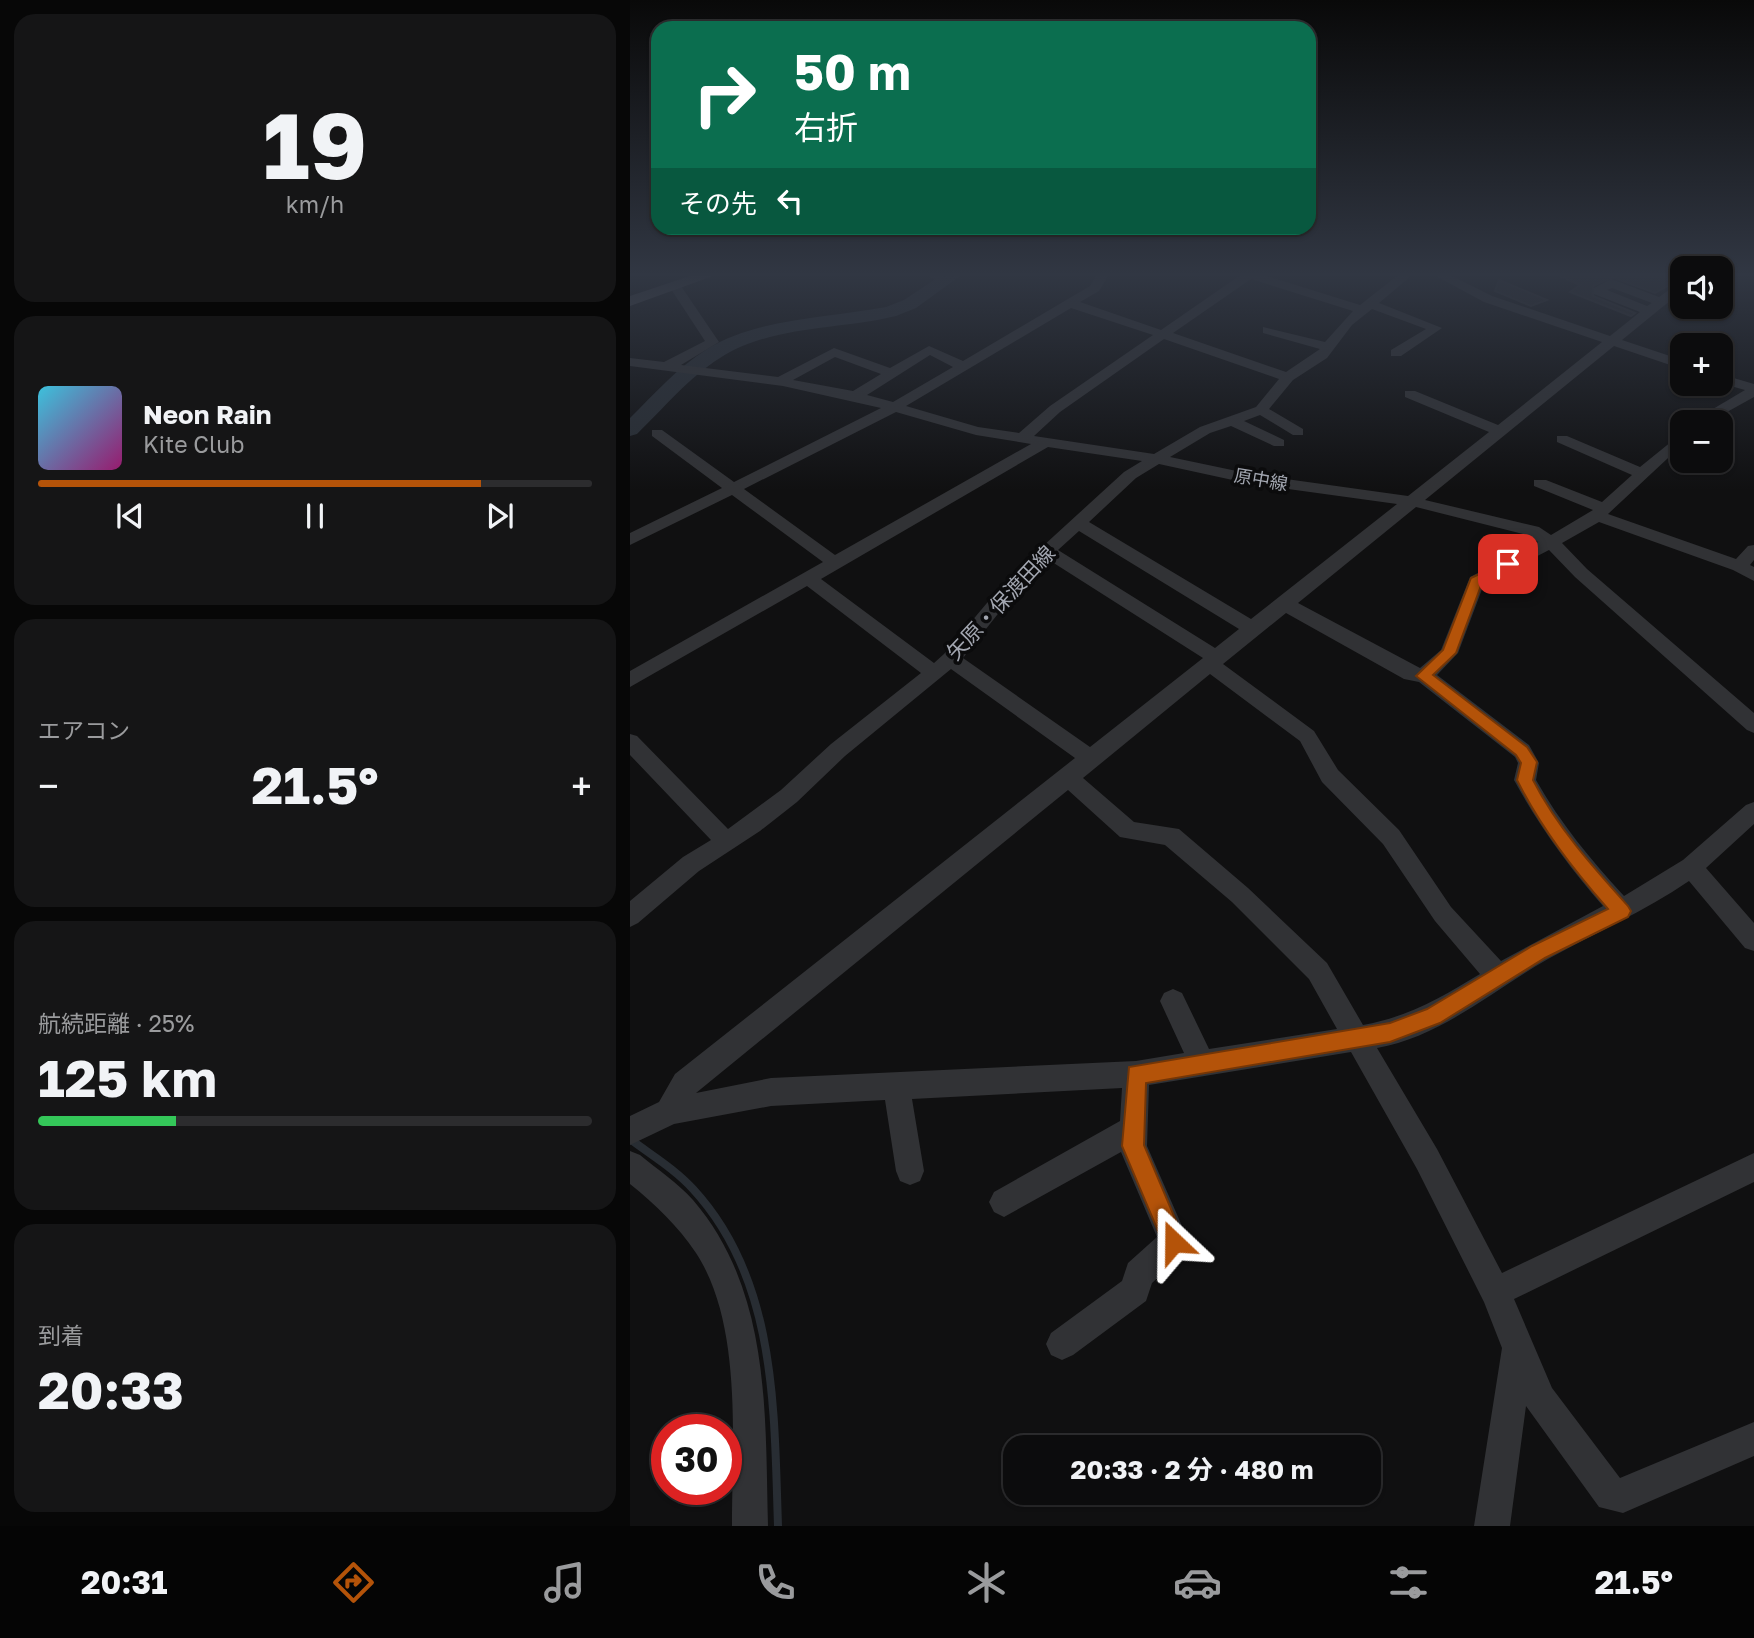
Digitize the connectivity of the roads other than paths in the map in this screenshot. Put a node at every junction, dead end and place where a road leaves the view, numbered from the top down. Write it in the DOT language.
graph roads {
  1 [pos="702,347"];
  2 [pos="997,347"];
  3 [pos="1143,347"];
  4 [pos="1198,347"];
  5 [pos="1327,347"];
  6 [pos="1404,347"];
  7 [pos="1601,347"];
  8 [pos="1631,347"];
  9 [pos="1395,353"];
  10 [pos="1670,361"];
  11 [pos="634,365"];
  12 [pos="668,366"];
  13 [pos="965,367"];
  14 [pos="891,373"];
  15 [pos="1288,377"];
  16 [pos="780,381"];
  17 [pos="1733,383"];
  18 [pos="1754,390"];
  19 [pos="1410,394"];
  20 [pos="855,396"];
  21 [pos="895,407"];
  22 [pos="1261,410"];
  23 [pos="1719,410"];
  24 [pos="1231,420"];
  25 [pos="1498,430"];
  26 [pos="1298,432"];
  27 [pos="657,433"];
  28 [pos="1022,439"];
  29 [pos="1562,439"];
  30 [pos="1046,442"];
  31 [pos="1279,443"];
  32 [pos="1670,448"];
  33 [pos="1155,459"];
  34 [pos="1642,474"];
  35 [pos="1540,483"];
  36 [pos="732,487"];
  37 [pos="1409,501"];
  38 [pos="1600,513"];
  39 [pos="1078,523"];
  40 [pos="630,540"];
  41 [pos="1552,544"];
  42 [pos="1754,550"];
  43 [pos="1048,551"];
  44 [pos="835,563"];
  45 [pos="1746,570"];
  46 [pos="808,578"];
  47 [pos="1283,603"];
  48 [pos="1252,628"];
  49 [pos="951,659"];
  50 [pos="1212,660"];
  51 [pos="934,673"];
  52 [pos="1424,676"];
  53 [pos="630,680"];
  54 [pos="1754,725"];
  55 [pos="630,742"];
  56 [pos="1090,758"];
  57 [pos="638,763"];
  58 [pos="1067,777"];
  59 [pos="1754,811"];
  60 [pos="726,841"];
  61 [pos="1690,867"];
  62 [pos="1622,911"];
  63 [pos="630,916"];
  64 [pos="1754,940"];
  65 [pos="1499,977"];
  66 [pos="1173,1001"];
  67 [pos="1358,1039"];
  68 [pos="1202,1064"];
  69 [pos="1136,1074"];
  70 [pos="896,1087"];
  71 [pos="671,1111"];
  72 [pos="635,1128"];
  73 [pos="1136,1128"];
  74 [pos="630,1166"];
  75 [pos="1754,1167"];
  76 [pos="910,1171"];
  77 [pos="1004,1202"];
  78 [pos="1495,1292"];
  79 [pos="1062,1344"];
  80 [pos="1518,1349"];
  81 [pos="1754,1438"];
  82 [pos="750,1526"];
  83 [pos="1492,1526"];
  1 -- 12 [label="street"];
  2 -- 13 [label="street"];
  3 -- 28 [label="street"];
  4 -- 15 [label="street"];
  5 -- 15 [label="street"];
  6 -- 9 [label="street"];
  7 -- 25 [label="street"];
  8 -- 10 [label="street"];
  11 -- 12 [label="street"];
  12 -- 16 [label="street, 原中線"];
  13 -- 14 [label="street"];
  13 -- 21 [label="street"];
  14 -- 16 [label="street"];
  14 -- 20 [label="street"];
  15 -- 22 [label="street"];
  16 -- 20 [label="street, 原中線"];
  17 -- 18 [label="street"];
  18 -- 23 [label="street"];
  19 -- 25 [label="street"];
  20 -- 21 [label="street, 原中線"];
  21 -- 28 [label="street, 原中線"];
  21 -- 36 [label="street"];
  22 -- 24 [label="street, 矢原・保渡田線"];
  22 -- 26 [label="street"];
  24 -- 31 [label="street"];
  24 -- 33 [label="street, 矢原・保渡田線"];
  25 -- 37 [label="street"];
  27 -- 36 [label="street"];
  28 -- 30 [label="street, 原中線"];
  29 -- 34 [label="street"];
  30 -- 33 [label="street, 原中線"];
  30 -- 44 [label="street"];
  32 -- 34 [label="street"];
  33 -- 37 [label="street, 原中線"];
  33 -- 39 [label="street, 矢原・保渡田線"];
  34 -- 38 [label="street"];
  35 -- 38 [label="street"];
  36 -- 40 [label="street"];
  36 -- 44 [label="street"];
  37 -- 41 [label="street, 原中線"];
  37 -- 47 [label="street"];
  38 -- 41 [label="street"];
  38 -- 45 [label="street"];
  39 -- 43 [label="street, 矢原・保渡田線"];
  39 -- 48 [label="street"];
  41 -- 52 [label="street"];
  41 -- 54 [label="street, 原中線"];
  42 -- 45 [label="street"];
  43 -- 49 [label="street, 矢原・保渡田線"];
  43 -- 50 [label="street"];
  44 -- 46 [label="street"];
  46 -- 51 [label="street"];
  46 -- 53 [label="street"];
  47 -- 48 [label="street"];
  47 -- 52 [label="street"];
  48 -- 50 [label="street"];
  49 -- 51 [label="street, 矢原・保渡田線"];
  49 -- 56 [label="street"];
  50 -- 56 [label="street"];
  50 -- 65 [label="street"];
  51 -- 60 [label="street, 矢原・保渡田線"];
  52 -- 62 [label="street"];
  55 -- 57 [label="street"];
  56 -- 58 [label="street"];
  57 -- 60 [label="street"];
  58 -- 67 [label="street"];
  58 -- 71 [label="street"];
  59 -- 61 [label="street"];
  60 -- 63 [label="street, 矢原・保渡田線"];
  61 -- 62 [label="street"];
  61 -- 64 [label="street"];
  62 -- 65 [label="street"];
  65 -- 67 [label="street"];
  66 -- 68 [label="street"];
  67 -- 68 [label="street"];
  67 -- 78 [label="street"];
  68 -- 69 [label="street"];
  69 -- 70 [label="street"];
  69 -- 73 [label="street"];
  70 -- 71 [label="street"];
  70 -- 76 [label="street"];
  71 -- 72 [label="street"];
  73 -- 77 [label="street"];
  73 -- 79 [label="street"];
  74 -- 82 [label="street"];
  75 -- 78 [label="street"];
  78 -- 80 [label="street"];
  80 -- 81 [label="street"];
  80 -- 83 [label="street"];
}
